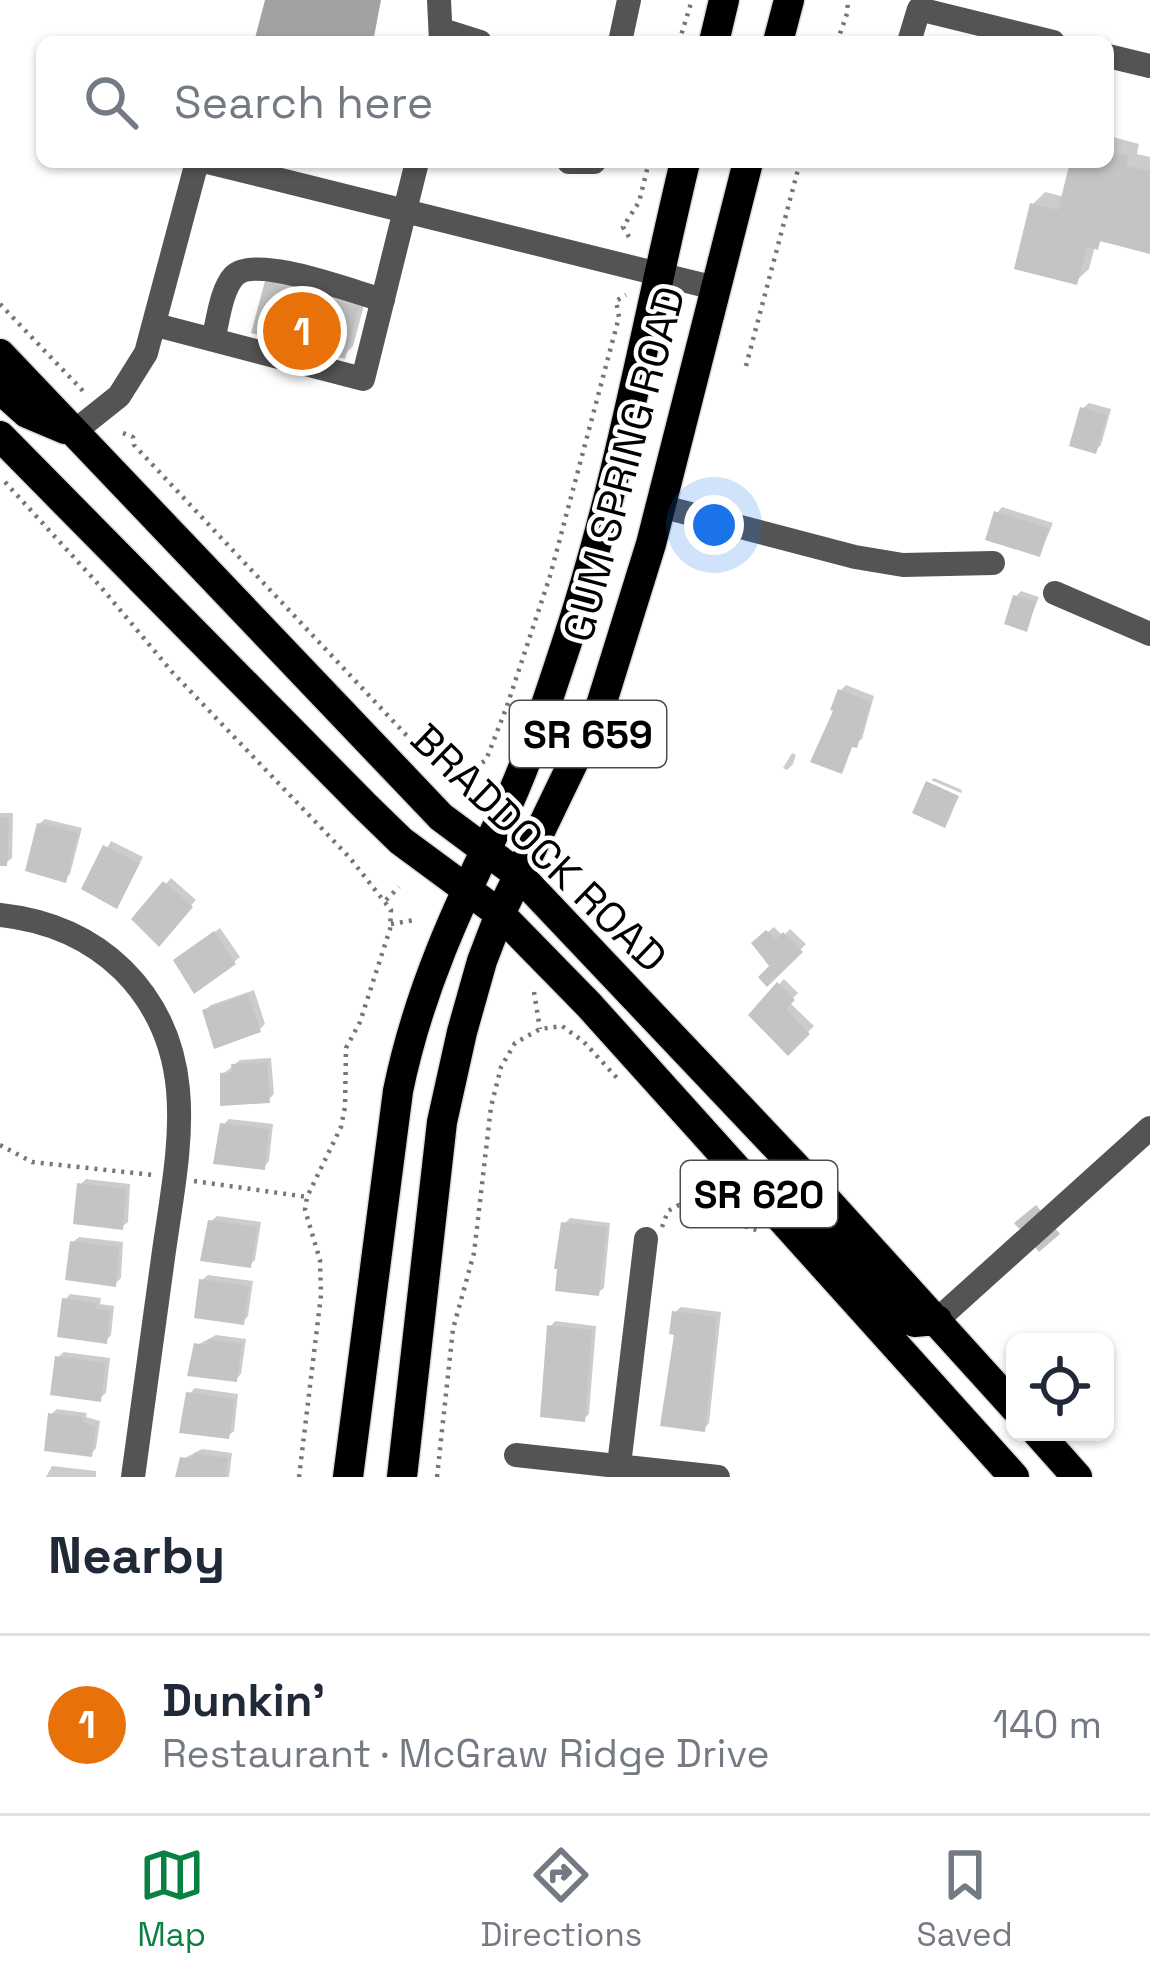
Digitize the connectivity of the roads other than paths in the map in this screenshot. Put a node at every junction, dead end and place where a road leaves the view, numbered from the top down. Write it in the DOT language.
graph roads {
  1 [pos="440,0"];
  2 [pos="629,0"];
  3 [pos="724,0"];
  4 [pos="789,0"];
  5 [pos="441,36"];
  6 [pos="621,36"];
  7 [pos="715,36"];
  8 [pos="780,36"];
  9 [pos="911,36"];
  10 [pos="1029,36"];
  11 [pos="1114,57"];
  12 [pos="1150,66"];
  13 [pos="195,168"];
  14 [pos="234,168"];
  15 [pos="416,168"];
  16 [pos="684,168"];
  17 [pos="746,168"];
  18 [pos="406,208"];
  19 [pos="658,273"];
  20 [pos="716,288"];
  21 [pos="382,300"];
  22 [pos="156,325"];
  23 [pos="213,340"];
  24 [pos="0,354"];
  25 [pos="0,389"];
  26 [pos="75,431"];
  27 [pos="5,459"];
  28 [pos="660,506"];
  29 [pos="993,563"];
  30 [pos="1055,593"];
  31 [pos="1150,634"];
  32 [pos="483,850"];
  33 [pos="519,875"];
  34 [pos="466,888"];
  35 [pos="500,914"];
  36 [pos="0,915"];
  37 [pos="1150,1127"];
  38 [pos="765,1220"];
  39 [pos="654,1235"];
  40 [pos="937,1320"];
  41 [pos="1006,1398"];
  42 [pos="1044,1441"];
  43 [pos="516,1455"];
  44 [pos="619,1465"];
  45 [pos="133,1477"];
  46 [pos="348,1477"];
  47 [pos="402,1477"];
  48 [pos="718,1477"];
  49 [pos="1014,1477"];
  50 [pos="1077,1477"];
  1 -- 5 [label="street"];
  2 -- 6 [label="street"];
  3 -- 7 [label="main road"];
  4 -- 8 [label="main road"];
  9 -- 10 [label="street"];
  11 -- 12 [label="street"];
  13 -- 22 [label="street"];
  14 -- 18 [label="street"];
  15 -- 18 [label="street"];
  16 -- 19 [label="main road, GUM SPRING ROAD / SR 659"];
  17 -- 20 [label="main road, GUM SPRING ROAD / SR 659"];
  18 -- 19 [label="street"];
  18 -- 21 [label="street"];
  19 -- 20 [label="street"];
  19 -- 32 [label="main road, GUM SPRING ROAD / SR 659"];
  20 -- 28 [label="main road, GUM SPRING ROAD / SR 659"];
  21 -- 23 [label="street"];
  21 -- 23 [label="street"];
  22 -- 23 [label="street"];
  22 -- 26 [label="street"];
  24 -- 26 [label="main road, BRADDOCK ROAD"];
  25 -- 26 [label="main road"];
  26 -- 32 [label="main road, BRADDOCK ROAD"];
  27 -- 34 [label="main road, BRADDOCK ROAD / SR 620"];
  28 -- 29 [label="street"];
  28 -- 33 [label="main road, GUM SPRING ROAD / SR 659"];
  30 -- 31 [label="street"];
  32 -- 33 [label="main road, BRADDOCK ROAD"];
  32 -- 34 [label="main road, GUM SPRING ROAD / SR 659"];
  33 -- 35 [label="main road, GUM SPRING ROAD / SR 659"];
  33 -- 40 [label="main road, BRADDOCK ROAD"];
  34 -- 35 [label="main road, BRADDOCK ROAD / SR 620"];
  34 -- 46 [label="main road, GUM SPRING ROAD / SR 659"];
  35 -- 38 [label="main road, BRADDOCK ROAD / SR 620"];
  35 -- 47 [label="main road, GUM SPRING ROAD / SR 659"];
  36 -- 45 [label="street"];
  37 -- 40 [label="street"];
  38 -- 40 [label="main road"];
  38 -- 49 [label="main road, BRADDOCK ROAD / SR 620"];
  39 -- 44 [label="street"];
  40 -- 41 [label="main road, BRADDOCK ROAD"];
  42 -- 50 [label="main road"];
  43 -- 44 [label="street"];
  44 -- 48 [label="street"];
}
